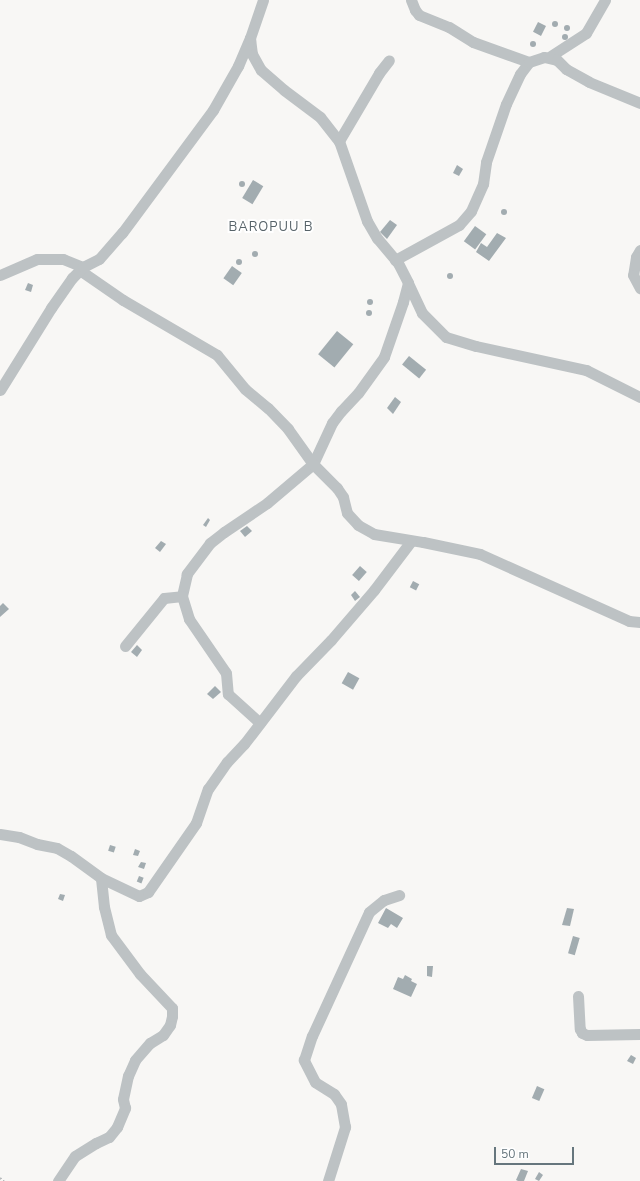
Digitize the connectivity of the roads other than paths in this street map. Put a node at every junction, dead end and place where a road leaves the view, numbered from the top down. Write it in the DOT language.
graph roads {
  1 [pos="263,0"];
  2 [pos="411,0"];
  3 [pos="605,0"];
  4 [pos="250,38"];
  5 [pos="549,58"];
  6 [pos="389,60"];
  7 [pos="529,62"];
  8 [pos="640,103"];
  9 [pos="339,141"];
  10 [pos="640,250"];
  11 [pos="395,260"];
  12 [pos="82,269"];
  13 [pos="0,275"];
  14 [pos="408,282"];
  15 [pos="640,288"];
  16 [pos="0,390"];
  17 [pos="640,397"];
  18 [pos="313,464"];
  19 [pos="411,541"];
  20 [pos="182,596"];
  21 [pos="640,622"];
  22 [pos="125,646"];
  23 [pos="260,723"];
  24 [pos="0,834"];
  25 [pos="101,878"];
  26 [pos="399,895"];
  27 [pos="578,996"];
  28 [pos="640,1034"];
  29 [pos="58,1181"];
  30 [pos="328,1181"];
  1 -- 4 [label="street"];
  2 -- 7 [label="street"];
  3 -- 5 [label="street"];
  4 -- 9 [label="street"];
  4 -- 12 [label="street"];
  5 -- 7 [label="street"];
  5 -- 8 [label="street"];
  6 -- 9 [label="street"];
  7 -- 11 [label="street"];
  9 -- 11 [label="street"];
  10 -- 15 [label="street"];
  11 -- 14 [label="street"];
  12 -- 13 [label="street"];
  12 -- 16 [label="street"];
  12 -- 18 [label="street"];
  14 -- 17 [label="street"];
  14 -- 18 [label="street"];
  18 -- 19 [label="street"];
  18 -- 20 [label="street"];
  19 -- 21 [label="street"];
  19 -- 23 [label="street"];
  20 -- 22 [label="street"];
  20 -- 23 [label="street"];
  23 -- 25 [label="street"];
  24 -- 25 [label="street"];
  25 -- 29 [label="street"];
  26 -- 30 [label="street"];
  27 -- 28 [label="street"];
}
